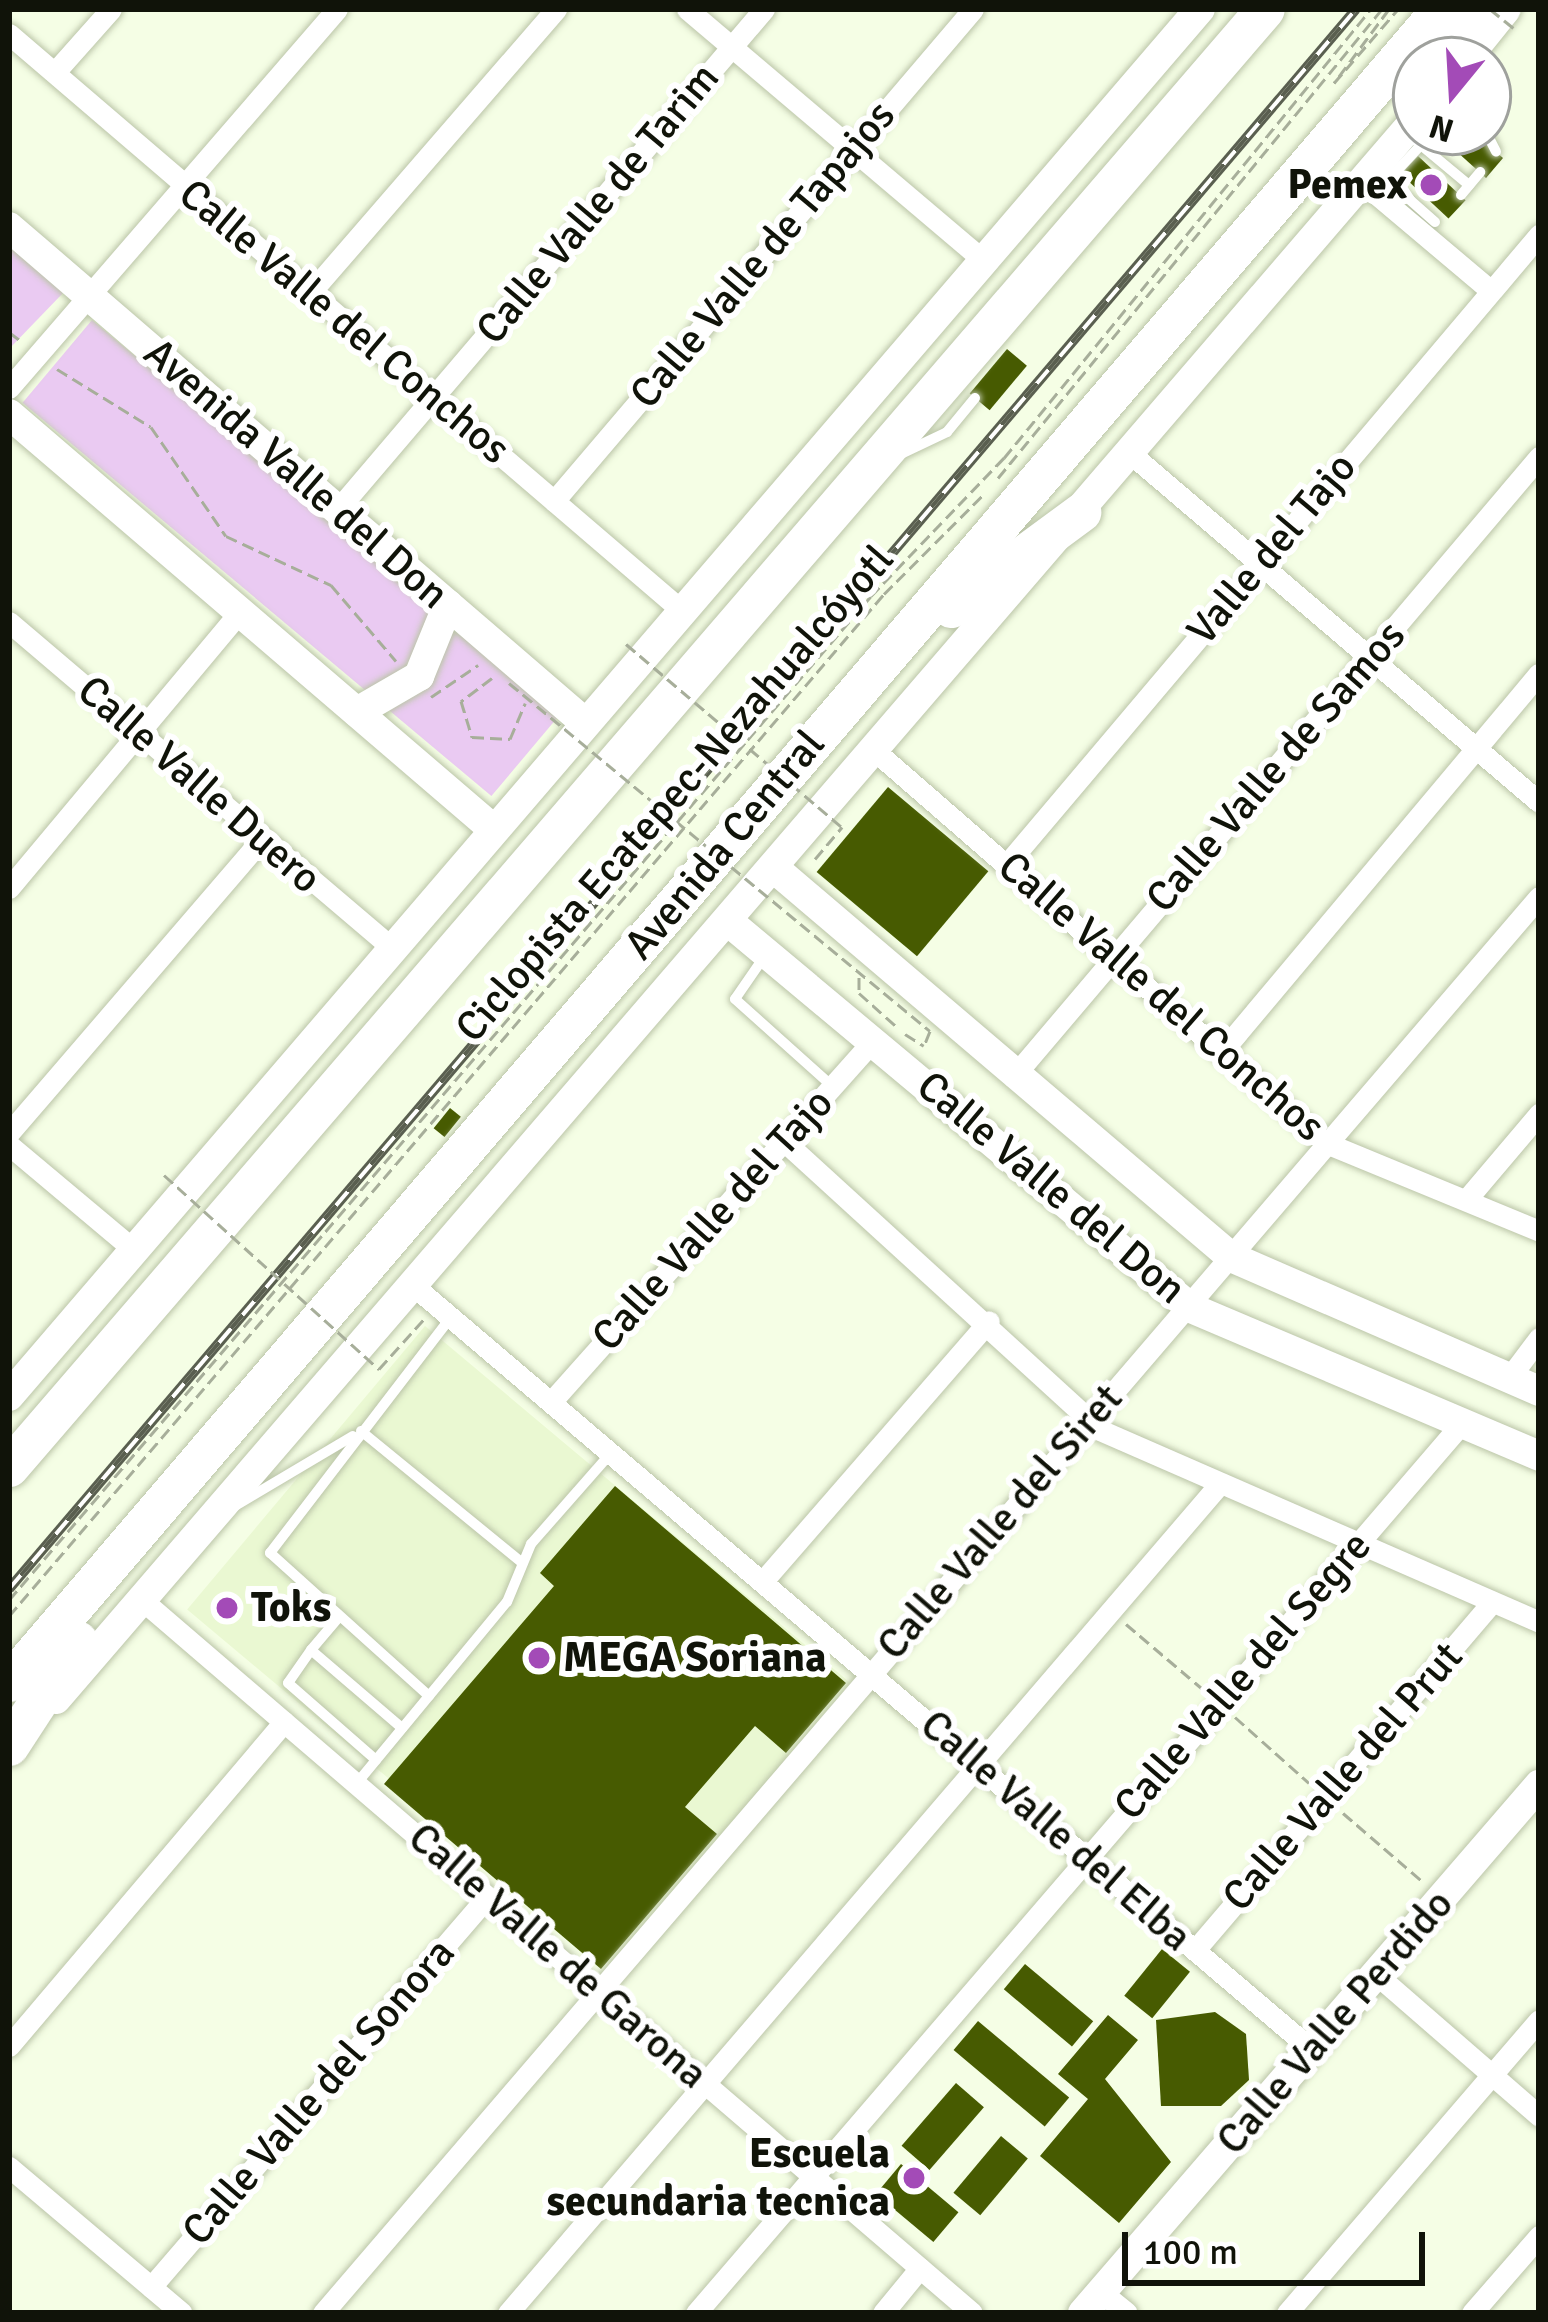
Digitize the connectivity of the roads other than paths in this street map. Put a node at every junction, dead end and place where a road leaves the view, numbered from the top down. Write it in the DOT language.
graph roads {
  1 [pos="111,9"];
  2 [pos="337,9"];
  3 [pos="556,9"];
  4 [pos="687,9"];
  5 [pos="764,9"];
  6 [pos="973,9"];
  7 [pos="1200,9"];
  8 [pos="1265,9"];
  9 [pos="1442,9"];
  10 [pos="1486,9"];
  11 [pos="9,34"];
  12 [pos="1458,36"];
  13 [pos="732,47"];
  14 [pos="56,72"];
  15 [pos="1392,96"];
  16 [pos="1327,145"];
  17 [pos="850,151"];
  18 [pos="1397,156"];
  19 [pos="1438,156"];
  20 [pos="1480,172"];
  21 [pos="1375,181"];
  22 [pos="184,185"];
  23 [pos="9,227"];
  24 [pos="1539,235"];
  25 [pos="984,261"];
  26 [pos="1490,290"];
  27 [pos="310,293"];
  28 [pos="88,295"];
  29 [pos="9,388"];
  30 [pos="975,398"];
  31 [pos="437,399"];
  32 [pos="9,414"];
  33 [pos="1131,454"];
  34 [pos="1539,457"];
  35 [pos="872,467"];
  36 [pos="554,501"];
  37 [pos="338,509"];
  38 [pos="1081,512"];
  39 [pos="1261,562"];
  40 [pos="448,605"];
  41 [pos="680,610"];
  42 [pos="239,613"];
  43 [pos="17,628"];
  44 [pos="893,649"];
  45 [pos="9,653"];
  46 [pos="1371,657"];
  47 [pos="1539,674"];
  48 [pos="357,712"];
  49 [pos="584,722"];
  50 [pos="139,736"];
  51 [pos="1478,748"];
  52 [pos="874,751"];
  53 [pos="1539,802"];
  54 [pos="493,829"];
  55 [pos="261,840"];
  56 [pos="1007,864"];
  57 [pos="794,884"];
  58 [pos="9,888"];
  59 [pos="1539,897"];
  60 [pos="729,922"];
  61 [pos="391,947"];
  62 [pos="768,952"];
  63 [pos="1113,957"];
  64 [pos="874,1039"];
  65 [pos="1223,1050"];
  66 [pos="1013,1077"];
  67 [pos="832,1086"];
  68 [pos="1539,1114"];
  69 [pos="9,1133"];
  70 [pos="784,1141"];
  71 [pos="1326,1143"];
  72 [pos="9,1145"];
  73 [pos="1466,1200"];
  74 [pos="1539,1231"];
  75 [pos="134,1249"];
  76 [pos="1231,1257"];
  77 [pos="187,1258"];
  78 [pos="415,1287"];
  79 [pos="1191,1308"];
  80 [pos="452,1316"];
  81 [pos="988,1321"];
  82 [pos="1539,1338"];
  83 [pos="1509,1378"];
  84 [pos="1539,1391"];
  85 [pos="9,1396"];
  86 [pos="552,1401"];
  87 [pos="1089,1414"];
  88 [pos="1462,1423"];
  89 [pos="9,1427"];
  90 [pos="361,1431"];
  91 [pos="613,1452"];
  92 [pos="1539,1456"];
  93 [pos="9,1467"];
  94 [pos="1216,1488"];
  95 [pos="217,1515"];
  96 [pos="138,1534"];
  97 [pos="1357,1543"];
  98 [pos="522,1563"];
  99 [pos="763,1581"];
  100 [pos="142,1600"];
  101 [pos="1491,1604"];
  102 [pos="339,1617"];
  103 [pos="1539,1622"];
  104 [pos="311,1650"];
  105 [pos="872,1673"];
  106 [pos="9,1682"];
  107 [pos="428,1696"];
  108 [pos="284,1722"];
  109 [pos="402,1728"];
  110 [pos="9,1750"];
  111 [pos="376,1760"];
  112 [pos="980,1765"];
  113 [pos="357,1783"];
  114 [pos="1539,1785"];
  115 [pos="1087,1857"];
  116 [pos="487,1897"];
  117 [pos="1195,1950"];
  118 [pos="1377,1975"];
  119 [pos="597,1987"];
  120 [pos="1539,2020"];
  121 [pos="9,2046"];
  122 [pos="1312,2050"];
  123 [pos="1492,2075"];
  124 [pos="707,2083"];
  125 [pos="1539,2116"];
  126 [pos="9,2168"];
  127 [pos="814,2176"];
  128 [pos="1539,2236"];
  129 [pos="920,2268"];
  130 [pos="151,2287"];
  131 [pos="1092,2302"];
  132 [pos="182,2313"];
  133 [pos="323,2313"];
  134 [pos="508,2313"];
  135 [pos="696,2313"];
  136 [pos="884,2313"];
  137 [pos="972,2313"];
  138 [pos="1126,2313"];
  139 [pos="1287,2313"];
  140 [pos="1472,2313"];
  1 -- 14 [label="street"];
  2 -- 22 [label="street"];
  3 -- 27 [label="street"];
  4 -- 13 [label="street"];
  5 -- 13 [label="street, Calle Valle de Tarim"];
  6 -- 17 [label="street, Calle Valle de Tapajos"];
  7 -- 25 [label="street"];
  8 -- 35 [label="highway"];
  9 -- 16 [label="highway, Avenida Central"];
  10 -- 12 [label="highway"];
  11 -- 14 [label="street, Calle Valle del Conchos"];
  13 -- 17 [label="street"];
  13 -- 31 [label="street, Calle Valle de Tarim"];
  14 -- 22 [label="street, Calle Valle del Conchos"];
  15 -- 16 [label="highway"];
  16 -- 44 [label="highway, Avenida Central"];
  17 -- 25 [label="street"];
  17 -- 36 [label="street, Calle Valle de Tapajos"];
  18 -- 21 [label="street, Avenida Central"];
  19 -- 20 [label="lane"];
  21 -- 26 [label="street"];
  21 -- 33 [label="street, Avenida Central"];
  22 -- 27 [label="street, Calle Valle del Conchos"];
  22 -- 28 [label="street"];
  23 -- 28 [label="street, Avenida Valle del Don"];
  24 -- 26 [label="street, Valle del Tajo"];
  25 -- 41 [label="street"];
  26 -- 39 [label="street, Valle del Tajo"];
  27 -- 31 [label="street, Calle Valle del Conchos"];
  28 -- 29 [label="street"];
  28 -- 37 [label="street, Avenida Valle del Don"];
  30 -- 35 [label="lane"];
  31 -- 36 [label="street, Calle Valle del Conchos"];
  31 -- 37 [label="street, Calle Valle de Tarim"];
  32 -- 42 [label="street"];
  33 -- 38 [label="street, Avenida Central"];
  33 -- 39 [label="street"];
  34 -- 46 [label="street, Calle Valle de Samos"];
  35 -- 77 [label="highway"];
  36 -- 41 [label="street, Calle Valle del Conchos"];
  37 -- 40 [label="street, Avenida Valle del Don"];
  38 -- 44 [label="highway"];
  38 -- 52 [label="street, Avenida Central"];
  39 -- 46 [label="street"];
  39 -- 56 [label="street, Valle del Tajo"];
  40 -- 48 [label="street"];
  40 -- 49 [label="street, Avenida Valle del Don"];
  41 -- 49 [label="street"];
  42 -- 48 [label="street"];
  42 -- 50 [label="street"];
  43 -- 45 [label="street"];
  43 -- 50 [label="street, Calle Valle Duero"];
  44 -- 96 [label="highway, Avenida Central"];
  46 -- 51 [label="street"];
  46 -- 63 [label="street, Calle Valle de Samos"];
  47 -- 51 [label="street"];
  48 -- 54 [label="street"];
  49 -- 54 [label="street"];
  50 -- 55 [label="street, Calle Valle Duero"];
  50 -- 58 [label="street"];
  51 -- 53 [label="street"];
  51 -- 65 [label="street"];
  52 -- 56 [label="street, Calle Valle del Conchos"];
  52 -- 57 [label="street, Avenida Central"];
  54 -- 61 [label="street"];
  55 -- 61 [label="street, Calle Valle Duero"];
  55 -- 69 [label="street"];
  56 -- 63 [label="street, Calle Valle del Conchos"];
  57 -- 60 [label="street, Avenida Central"];
  57 -- 66 [label="street, Calle Valle del Don"];
  59 -- 71 [label="street, Calle Valle del Siret"];
  60 -- 62 [label="street, Calle Valle del Don"];
  60 -- 78 [label="street, Avenida Central"];
  61 -- 75 [label="street"];
  62 -- 64 [label="street, Calle Valle del Don"];
  62 -- 67 [label="lane"];
  63 -- 65 [label="street, Calle Valle del Conchos"];
  63 -- 66 [label="street, Calle Valle de Samos"];
  64 -- 67 [label="street, Calle Valle del Tajo"];
  64 -- 79 [label="street, Calle Valle del Don"];
  65 -- 71 [label="street, Calle Valle del Conchos"];
  66 -- 76 [label="street, Calle Valle del Don"];
  67 -- 70 [label="street, Calle Valle del Tajo"];
  68 -- 73 [label="street"];
  70 -- 81 [label="street"];
  70 -- 86 [label="street, Calle Valle del Tajo"];
  71 -- 73 [label="street, Calle Valle del Conchos"];
  71 -- 76 [label="street, Calle Valle del Siret"];
  72 -- 75 [label="street"];
  73 -- 74 [label="street, Calle Valle del Conchos"];
  75 -- 85 [label="street"];
  76 -- 79 [label="street, Calle Valle del Siret"];
  76 -- 83 [label="street, Calle Valle del Don"];
  77 -- 89 [label="highway"];
  77 -- 93 [label="highway"];
  78 -- 80 [label="street, Calle Valle del Elba"];
  78 -- 95 [label="street, Avenida Central"];
  79 -- 87 [label="street, Calle Valle del Siret"];
  79 -- 88 [label="street, Calle Valle del Don"];
  80 -- 86 [label="street, Calle Valle del Elba"];
  80 -- 90 [label="lane"];
  81 -- 87 [label="street"];
  81 -- 99 [label="street"];
  82 -- 83 [label="street"];
  83 -- 84 [label="street, Calle Valle del Don"];
  86 -- 91 [label="street, Calle Valle del Elba"];
  87 -- 94 [label="street"];
  87 -- 105 [label="street, Calle Valle del Siret"];
  88 -- 92 [label="street, Calle Valle del Don"];
  88 -- 97 [label="street, Calle Valle del Segre"];
  90 -- 95 [label="lane"];
  90 -- 98 [label="lane"];
  90 -- 102 [label="lane"];
  91 -- 98 [label="lane"];
  91 -- 99 [label="street, Calle Valle del Elba"];
  94 -- 97 [label="street"];
  94 -- 112 [label="street"];
  95 -- 100 [label="street, Avenida Central"];
  96 -- 106 [label="highway, Avenida Central"];
  96 -- 110 [label="highway"];
  97 -- 101 [label="street"];
  97 -- 115 [label="street, Calle Valle del Segre"];
  98 -- 107 [label="lane"];
  99 -- 105 [label="street, Calle Valle del Elba"];
  100 -- 108 [label="street, Calle Valle de Garona"];
  100 -- 110 [label="street, Avenida Central"];
  101 -- 103 [label="street"];
  101 -- 117 [label="street, Calle Valle del Prut"];
  102 -- 104 [label="lane"];
  102 -- 107 [label="lane"];
  104 -- 109 [label="lane"];
  104 -- 111 [label="lane"];
  105 -- 112 [label="street, Calle Valle del Elba"];
  105 -- 119 [label="street, Calle Valle del Siret"];
  107 -- 109 [label="lane"];
  108 -- 113 [label="street, Calle Valle de Garona"];
  108 -- 121 [label="street"];
  109 -- 111 [label="lane"];
  111 -- 113 [label="lane"];
  112 -- 115 [label="street, Calle Valle del Elba"];
  112 -- 124 [label="street"];
  113 -- 116 [label="street, Calle Valle de Garona"];
  114 -- 118 [label="street, Calle Valle Perdido"];
  115 -- 117 [label="street, Calle Valle del Elba"];
  115 -- 127 [label="street, Calle Valle del Segre"];
  116 -- 119 [label="street, Calle Valle de Garona"];
  116 -- 130 [label="street, Calle Valle del Sonora"];
  117 -- 122 [label="street, Calle Valle del Elba"];
  118 -- 122 [label="street, Calle Valle Perdido"];
  118 -- 123 [label="street"];
  119 -- 124 [label="street, Calle Valle de Garona"];
  119 -- 133 [label="street, Calle Valle del Siret"];
  120 -- 123 [label="street"];
  122 -- 131 [label="street, Calle Valle Perdido"];
  123 -- 125 [label="street"];
  123 -- 139 [label="street"];
  124 -- 127 [label="street, Calle Valle de Garona"];
  124 -- 134 [label="street"];
  126 -- 130 [label="street"];
  127 -- 129 [label="street, Calle Valle de Garona"];
  127 -- 135 [label="street, Calle Valle del Segre"];
  128 -- 140 [label="street"];
  129 -- 136 [label="street"];
  129 -- 137 [label="street, Calle Valle de Garona"];
  130 -- 132 [label="street"];
  131 -- 138 [label="street"];
}
